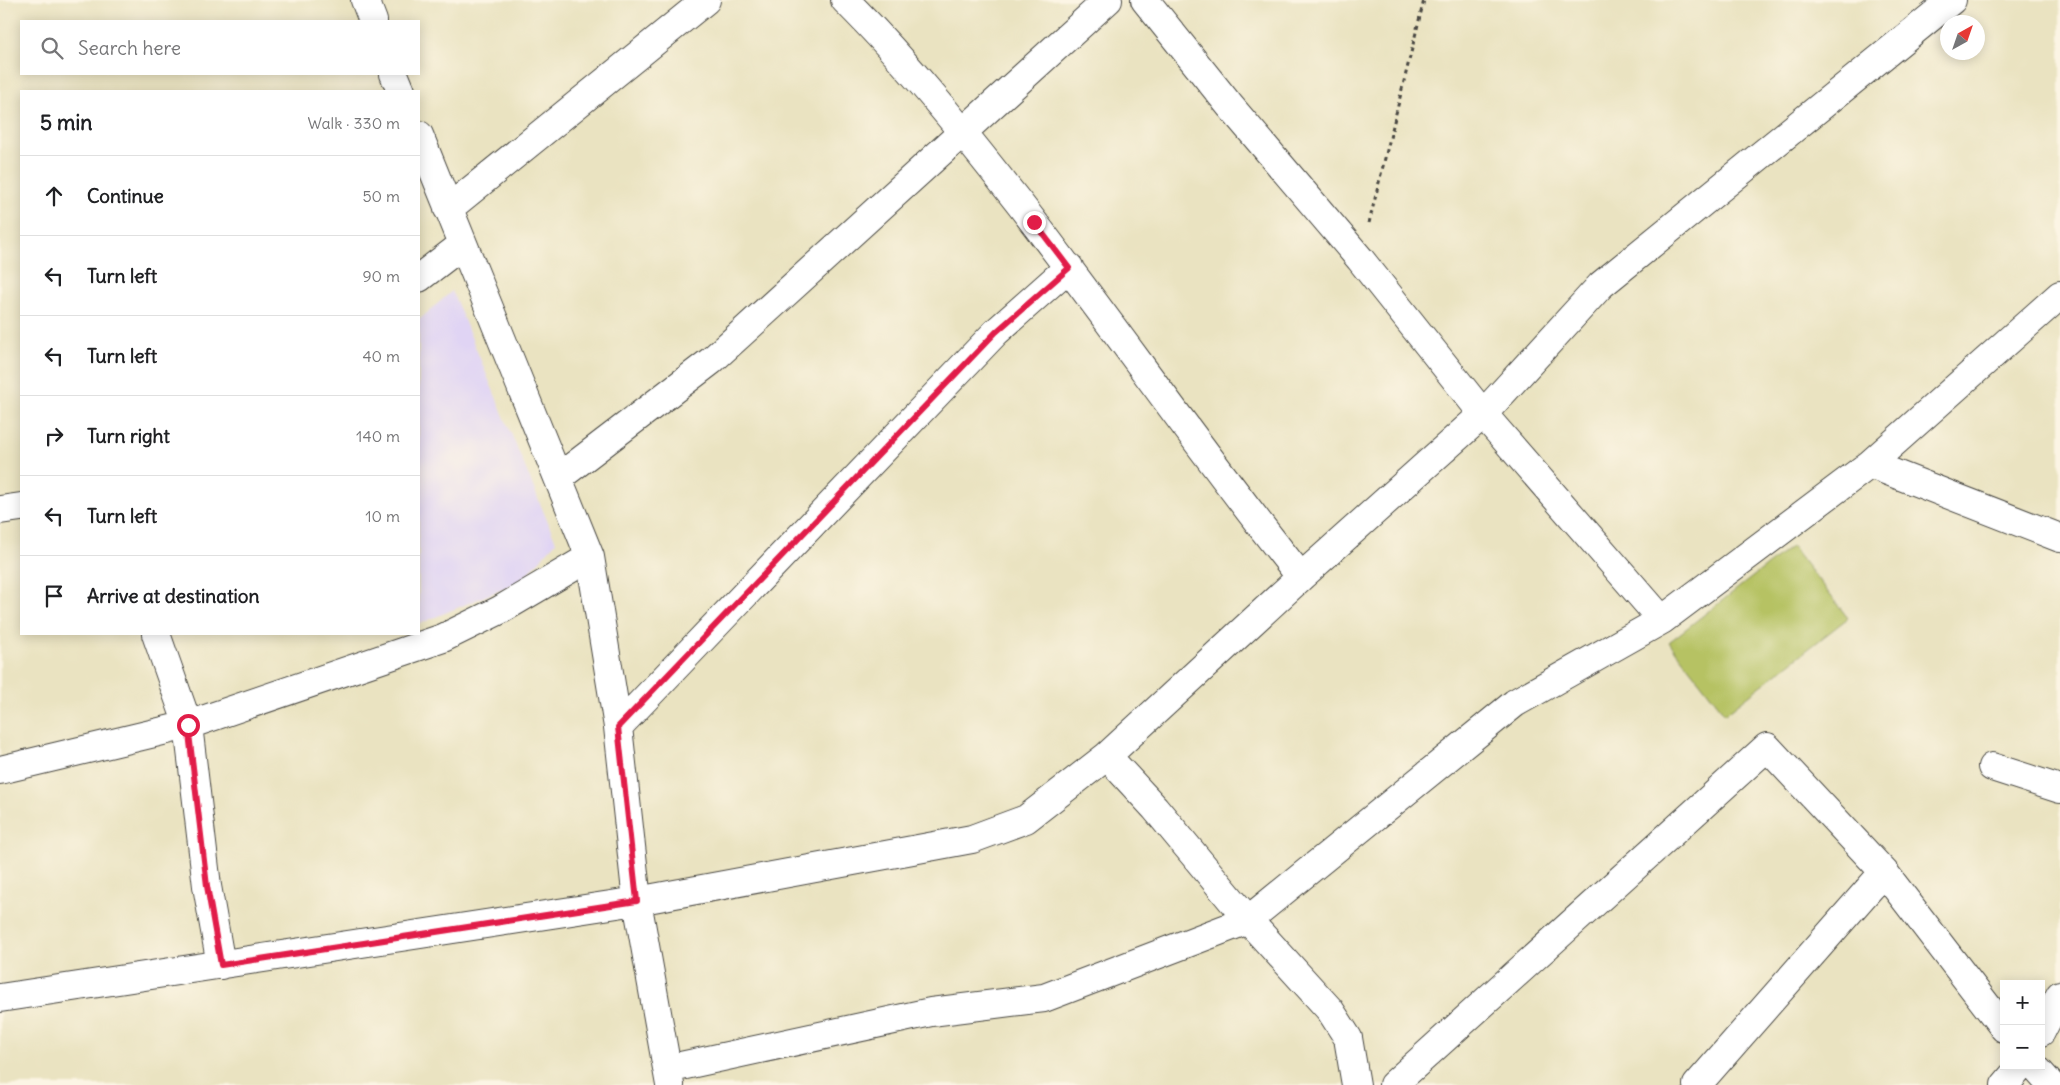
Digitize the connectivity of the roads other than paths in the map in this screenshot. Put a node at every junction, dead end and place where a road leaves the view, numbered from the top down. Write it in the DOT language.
graph roads {
  1 [pos="365,0"];
  2 [pos="706,0"];
  3 [pos="845,0"];
  4 [pos="1108,0"];
  5 [pos="1145,0"];
  6 [pos="1952,0"];
  7 [pos="373,20"];
  8 [pos="394,75"];
  9 [pos="401,90"];
  10 [pos="964,132"];
  11 [pos="420,139"];
  12 [pos="448,209"];
  13 [pos="462,245"];
  14 [pos="1069,268"];
  15 [pos="420,277"];
  16 [pos="2059,297"];
  17 [pos="1483,414"];
  18 [pos="1870,464"];
  19 [pos="558,478"];
  20 [pos="20,507"];
  21 [pos="0,510"];
  22 [pos="2060,538"];
  23 [pos="590,557"];
  24 [pos="1301,576"];
  25 [pos="1662,620"];
  26 [pos="156,635"];
  27 [pos="188,725"];
  28 [pos="618,727"];
  29 [pos="1107,756"];
  30 [pos="1992,767"];
  31 [pos="0,770"];
  32 [pos="2060,789"];
  33 [pos="1884,872"];
  34 [pos="637,901"];
  35 [pos="1248,920"];
  36 [pos="221,965"];
  37 [pos="2060,995"];
  38 [pos="0,998"];
  39 [pos="2002,1025"];
  40 [pos="2045,1025"];
  41 [pos="2018,1070"];
  42 [pos="2038,1070"];
  43 [pos="668,1077"];
  44 [pos="1356,1085"];
  45 [pos="1393,1085"];
  46 [pos="1697,1085"];
  47 [pos="2005,1085"];
  48 [pos="2051,1085"];
  1 -- 7 [label="street"];
  2 -- 12 [label="street"];
  3 -- 10 [label="street"];
  4 -- 10 [label="street"];
  5 -- 17 [label="street"];
  6 -- 17 [label="street"];
  8 -- 9 [label="street"];
  10 -- 14 [label="street"];
  10 -- 19 [label="street"];
  11 -- 12 [label="street"];
  12 -- 13 [label="street"];
  13 -- 15 [label="street"];
  13 -- 19 [label="street"];
  14 -- 24 [label="street"];
  14 -- 28 [label="street"];
  16 -- 18 [label="street"];
  17 -- 24 [label="street"];
  17 -- 25 [label="street"];
  18 -- 22 [label="street"];
  18 -- 25 [label="street"];
  19 -- 23 [label="street"];
  20 -- 21 [label="street"];
  23 -- 27 [label="street"];
  23 -- 28 [label="street"];
  24 -- 29 [label="street"];
  25 -- 35 [label="street"];
  26 -- 27 [label="street"];
  27 -- 31 [label="street"];
  27 -- 36 [label="street"];
  28 -- 34 [label="street"];
  29 -- 34 [label="street"];
  29 -- 35 [label="street"];
  30 -- 32 [label="street"];
  33 -- 39 [label="street"];
  33 -- 45 [label="street"];
  33 -- 46 [label="street"];
  34 -- 36 [label="street"];
  34 -- 43 [label="street"];
  35 -- 43 [label="street"];
  35 -- 44 [label="street"];
  36 -- 38 [label="street"];
  37 -- 40 [label="street"];
  41 -- 47 [label="street"];
  42 -- 48 [label="street"];
}
